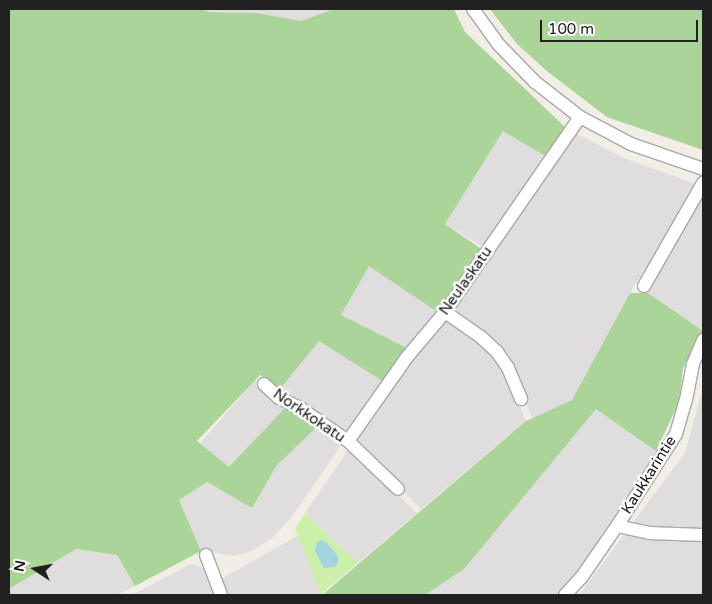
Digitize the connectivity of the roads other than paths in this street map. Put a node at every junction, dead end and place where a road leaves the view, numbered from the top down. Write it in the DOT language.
graph roads {
  1 [pos="473,9"];
  2 [pos="580,117"];
  3 [pos="703,169"];
  4 [pos="703,183"];
  5 [pos="644,286"];
  6 [pos="445,312"];
  7 [pos="703,340"];
  8 [pos="264,384"];
  9 [pos="521,399"];
  10 [pos="348,441"];
  11 [pos="398,490"];
  12 [pos="617,526"];
  13 [pos="703,536"];
  14 [pos="206,555"];
  15 [pos="221,595"];
  16 [pos="565,595"];
  1 -- 2 [label="street"];
  2 -- 3 [label="street"];
  2 -- 6 [label="street, Neulaskatu"];
  4 -- 5 [label="street"];
  6 -- 9 [label="street"];
  6 -- 10 [label="street, Neulaskatu"];
  7 -- 12 [label="street, Kaukkarintie"];
  8 -- 10 [label="street, Norkkokatu"];
  10 -- 11 [label="street, Norkkokatu"];
  12 -- 13 [label="street"];
  12 -- 16 [label="street, Kaukkarintie"];
  14 -- 15 [label="street"];
}
